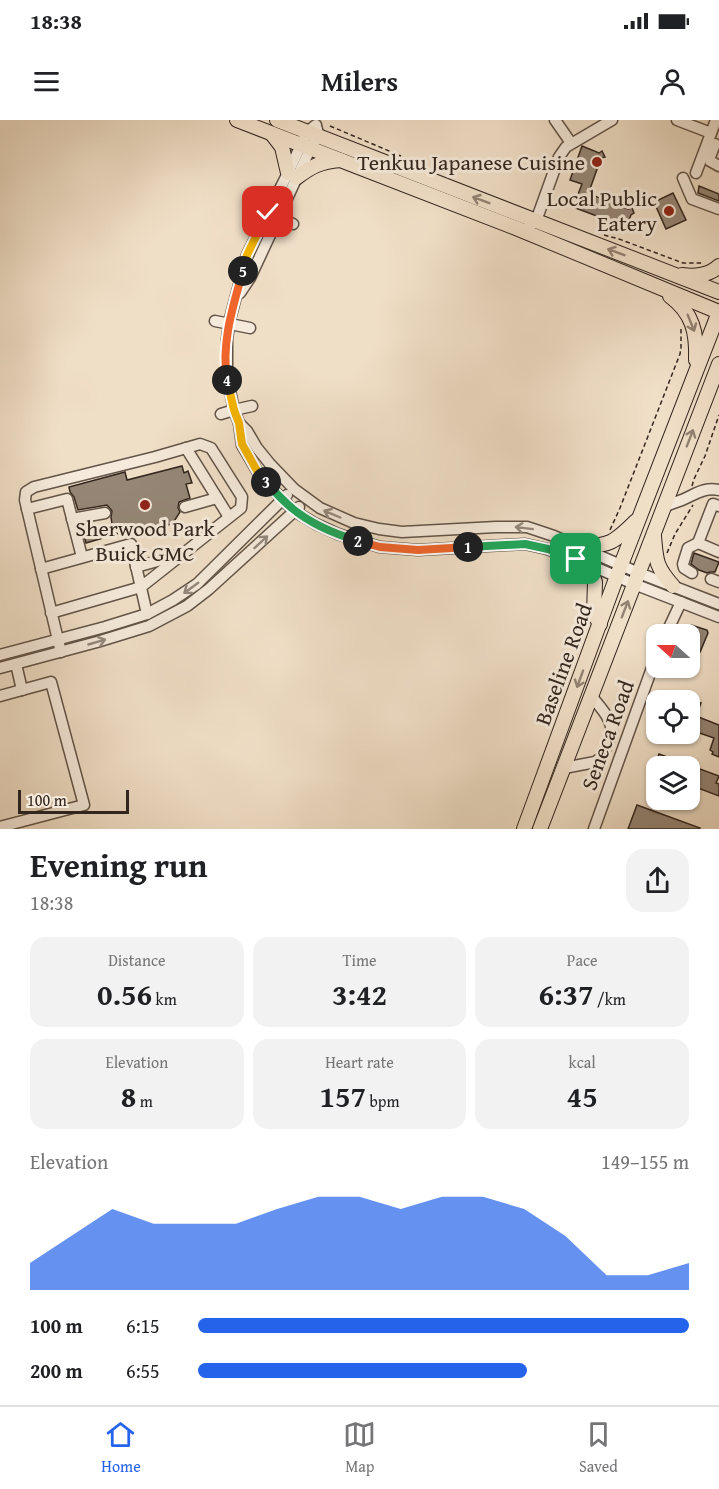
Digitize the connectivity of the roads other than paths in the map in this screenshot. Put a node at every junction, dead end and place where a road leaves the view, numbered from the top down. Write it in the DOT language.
graph roads {
  1 [pos="237,120"];
  2 [pos="555,120"];
  3 [pos="612,120"];
  4 [pos="677,120"];
  5 [pos="716,120"];
  6 [pos="274,126"];
  7 [pos="715,133"];
  8 [pos="312,134"];
  9 [pos="571,143"];
  10 [pos="341,160"];
  11 [pos="719,166"];
  12 [pos="696,173"];
  13 [pos="292,176"];
  14 [pos="683,178"];
  15 [pos="719,209"];
  16 [pos="268,212"];
  17 [pos="536,221"];
  18 [pos="293,224"];
  19 [pos="516,228"];
  20 [pos="714,264"];
  21 [pos="622,272"];
  22 [pos="671,273"];
  23 [pos="656,286"];
  24 [pos="719,292"];
  25 [pos="719,301"];
  26 [pos="719,312"];
  27 [pos="214,321"];
  28 [pos="229,323"];
  29 [pos="250,328"];
  30 [pos="719,364"];
  31 [pos="695,375"];
  32 [pos="715,381"];
  33 [pos="252,406"];
  34 [pos="234,410"];
  35 [pos="221,414"];
  36 [pos="239,423"];
  37 [pos="186,448"];
  38 [pos="294,489"];
  39 [pos="719,490"];
  40 [pos="217,498"];
  41 [pos="282,499"];
  42 [pos="307,499"];
  43 [pos="719,506"];
  44 [pos="185,507"];
  45 [pos="664,507"];
  46 [pos="27,509"];
  47 [pos="294,511"];
  48 [pos="105,513"];
  49 [pos="229,517"];
  50 [pos="640,518"];
  51 [pos="72,519"];
  52 [pos="428,531"];
  53 [pos="654,533"];
  54 [pos="698,543"];
  55 [pos="427,549"];
  56 [pos="719,552"];
  57 [pos="184,553"];
  58 [pos="578,553"];
  59 [pos="82,557"];
  60 [pos="136,567"];
  61 [pos="41,569"];
  62 [pos="619,571"];
  63 [pos="692,573"];
  64 [pos="637,578"];
  65 [pos="673,586"];
  66 [pos="141,587"];
  67 [pos="681,602"];
  68 [pos="719,604"];
  69 [pos="51,613"];
  70 [pos="147,614"];
  71 [pos="719,617"];
  72 [pos="600,624"];
  73 [pos="671,624"];
  74 [pos="58,640"];
  75 [pos="61,652"];
  76 [pos="0,655"];
  77 [pos="16,664"];
  78 [pos="0,668"];
  79 [pos="648,678"];
  80 [pos="22,690"];
  81 [pos="0,696"];
  82 [pos="592,697"];
  83 [pos="564,768"];
  84 [pos="0,827"];
  85 [pos="524,829"];
  86 [pos="540,829"];
  87 [pos="594,829"];
  1 -- 6 [label="main road"];
  2 -- 9 [label="street"];
  3 -- 9 [label="street"];
  4 -- 7 [label="street"];
  5 -- 7 [label="street"];
  6 -- 8 [label="main road"];
  6 -- 13 [label="main road"];
  7 -- 11 [label="street"];
  7 -- 12 [label="street"];
  8 -- 10 [label="main road"];
  8 -- 13 [label="street"];
  17 -- 8 [label="main road, one-way"];
  9 -- 17 [label="street"];
  10 -- 13 [label="main road"];
  10 -- 19 [label="main road"];
  13 -- 16 [label="street"];
  14 -- 15 [label="street"];
  16 -- 18 [label="street"];
  16 -- 28 [label="street"];
  17 -- 19 [label="street"];
  22 -- 17 [label="main road, one-way"];
  19 -- 21 [label="main road"];
  20 -- 22 [label="main road"];
  21 -- 23 [label="main road"];
  21 -- 25 [label="main road"];
  22 -- 24 [label="main road"];
  23 -- 26 [label="main road"];
  23 -- 31 [label="main road, one-way"];
  26 -- 31 [label="main road, Baseline Road"];
  27 -- 28 [label="street"];
  28 -- 29 [label="street"];
  28 -- 34 [label="street"];
  30 -- 32 [label="main road, Baseline Road"];
  31 -- 50 [label="main road, Baseline Road"];
  45 -- 32 [label="main road, Baseline Road, one-way"];
  33 -- 34 [label="street"];
  34 -- 35 [label="street"];
  34 -- 36 [label="street"];
  36 -- 38 [label="street"];
  36 -- 41 [label="street"];
  37 -- 40 [label="street"];
  37 -- 46 [label="street"];
  37 -- 49 [label="street"];
  38 -- 41 [label="street"];
  38 -- 42 [label="street"];
  39 -- 45 [label="street"];
  40 -- 44 [label="street"];
  40 -- 49 [label="street"];
  41 -- 47 [label="street"];
  41 -- 70 [label="street, one-way"];
  42 -- 47 [label="street"];
  52 -- 42 [label="street, one-way"];
  43 -- 54 [label="street"];
  45 -- 53 [label="main road, Baseline Road"];
  46 -- 51 [label="street"];
  46 -- 61 [label="street"];
  47 -- 55 [label="street"];
  75 -- 47 [label="street, one-way"];
  48 -- 51 [label="street"];
  49 -- 57 [label="street"];
  50 -- 58 [label="main road"];
  50 -- 62 [label="main road, Baseline Road"];
  51 -- 59 [label="street"];
  52 -- 55 [label="street"];
  58 -- 52 [label="street, one-way"];
  53 -- 64 [label="main road, Baseline Road"];
  53 -- 65 [label="main road"];
  54 -- 56 [label="street"];
  54 -- 63 [label="street"];
  55 -- 58 [label="street"];
  57 -- 60 [label="street"];
  57 -- 66 [label="street"];
  58 -- 62 [label="street"];
  58 -- 72 [label="main road"];
  59 -- 60 [label="street"];
  59 -- 61 [label="street"];
  60 -- 66 [label="street"];
  61 -- 69 [label="street"];
  62 -- 64 [label="street"];
  62 -- 72 [label="main road, Baseline Road"];
  64 -- 65 [label="street"];
  64 -- 67 [label="street"];
  82 -- 64 [label="main road, Baseline Road, one-way"];
  65 -- 68 [label="street"];
  66 -- 69 [label="street"];
  66 -- 70 [label="street"];
  67 -- 71 [label="street"];
  67 -- 73 [label="street"];
  69 -- 74 [label="street"];
  70 -- 74 [label="street"];
  72 -- 85 [label="main road, Baseline Road, one-way"];
  74 -- 75 [label="street"];
  74 -- 76 [label="street"];
  75 -- 77 [label="street"];
  77 -- 78 [label="street"];
  77 -- 80 [label="street"];
  79 -- 87 [label="street, Seneca Road"];
  80 -- 81 [label="street"];
  80 -- 84 [label="street"];
  82 -- 83 [label="main road, Baseline Road"];
  82 -- 83 [label="street"];
  83 -- 86 [label="main road, Baseline Road"];
}
